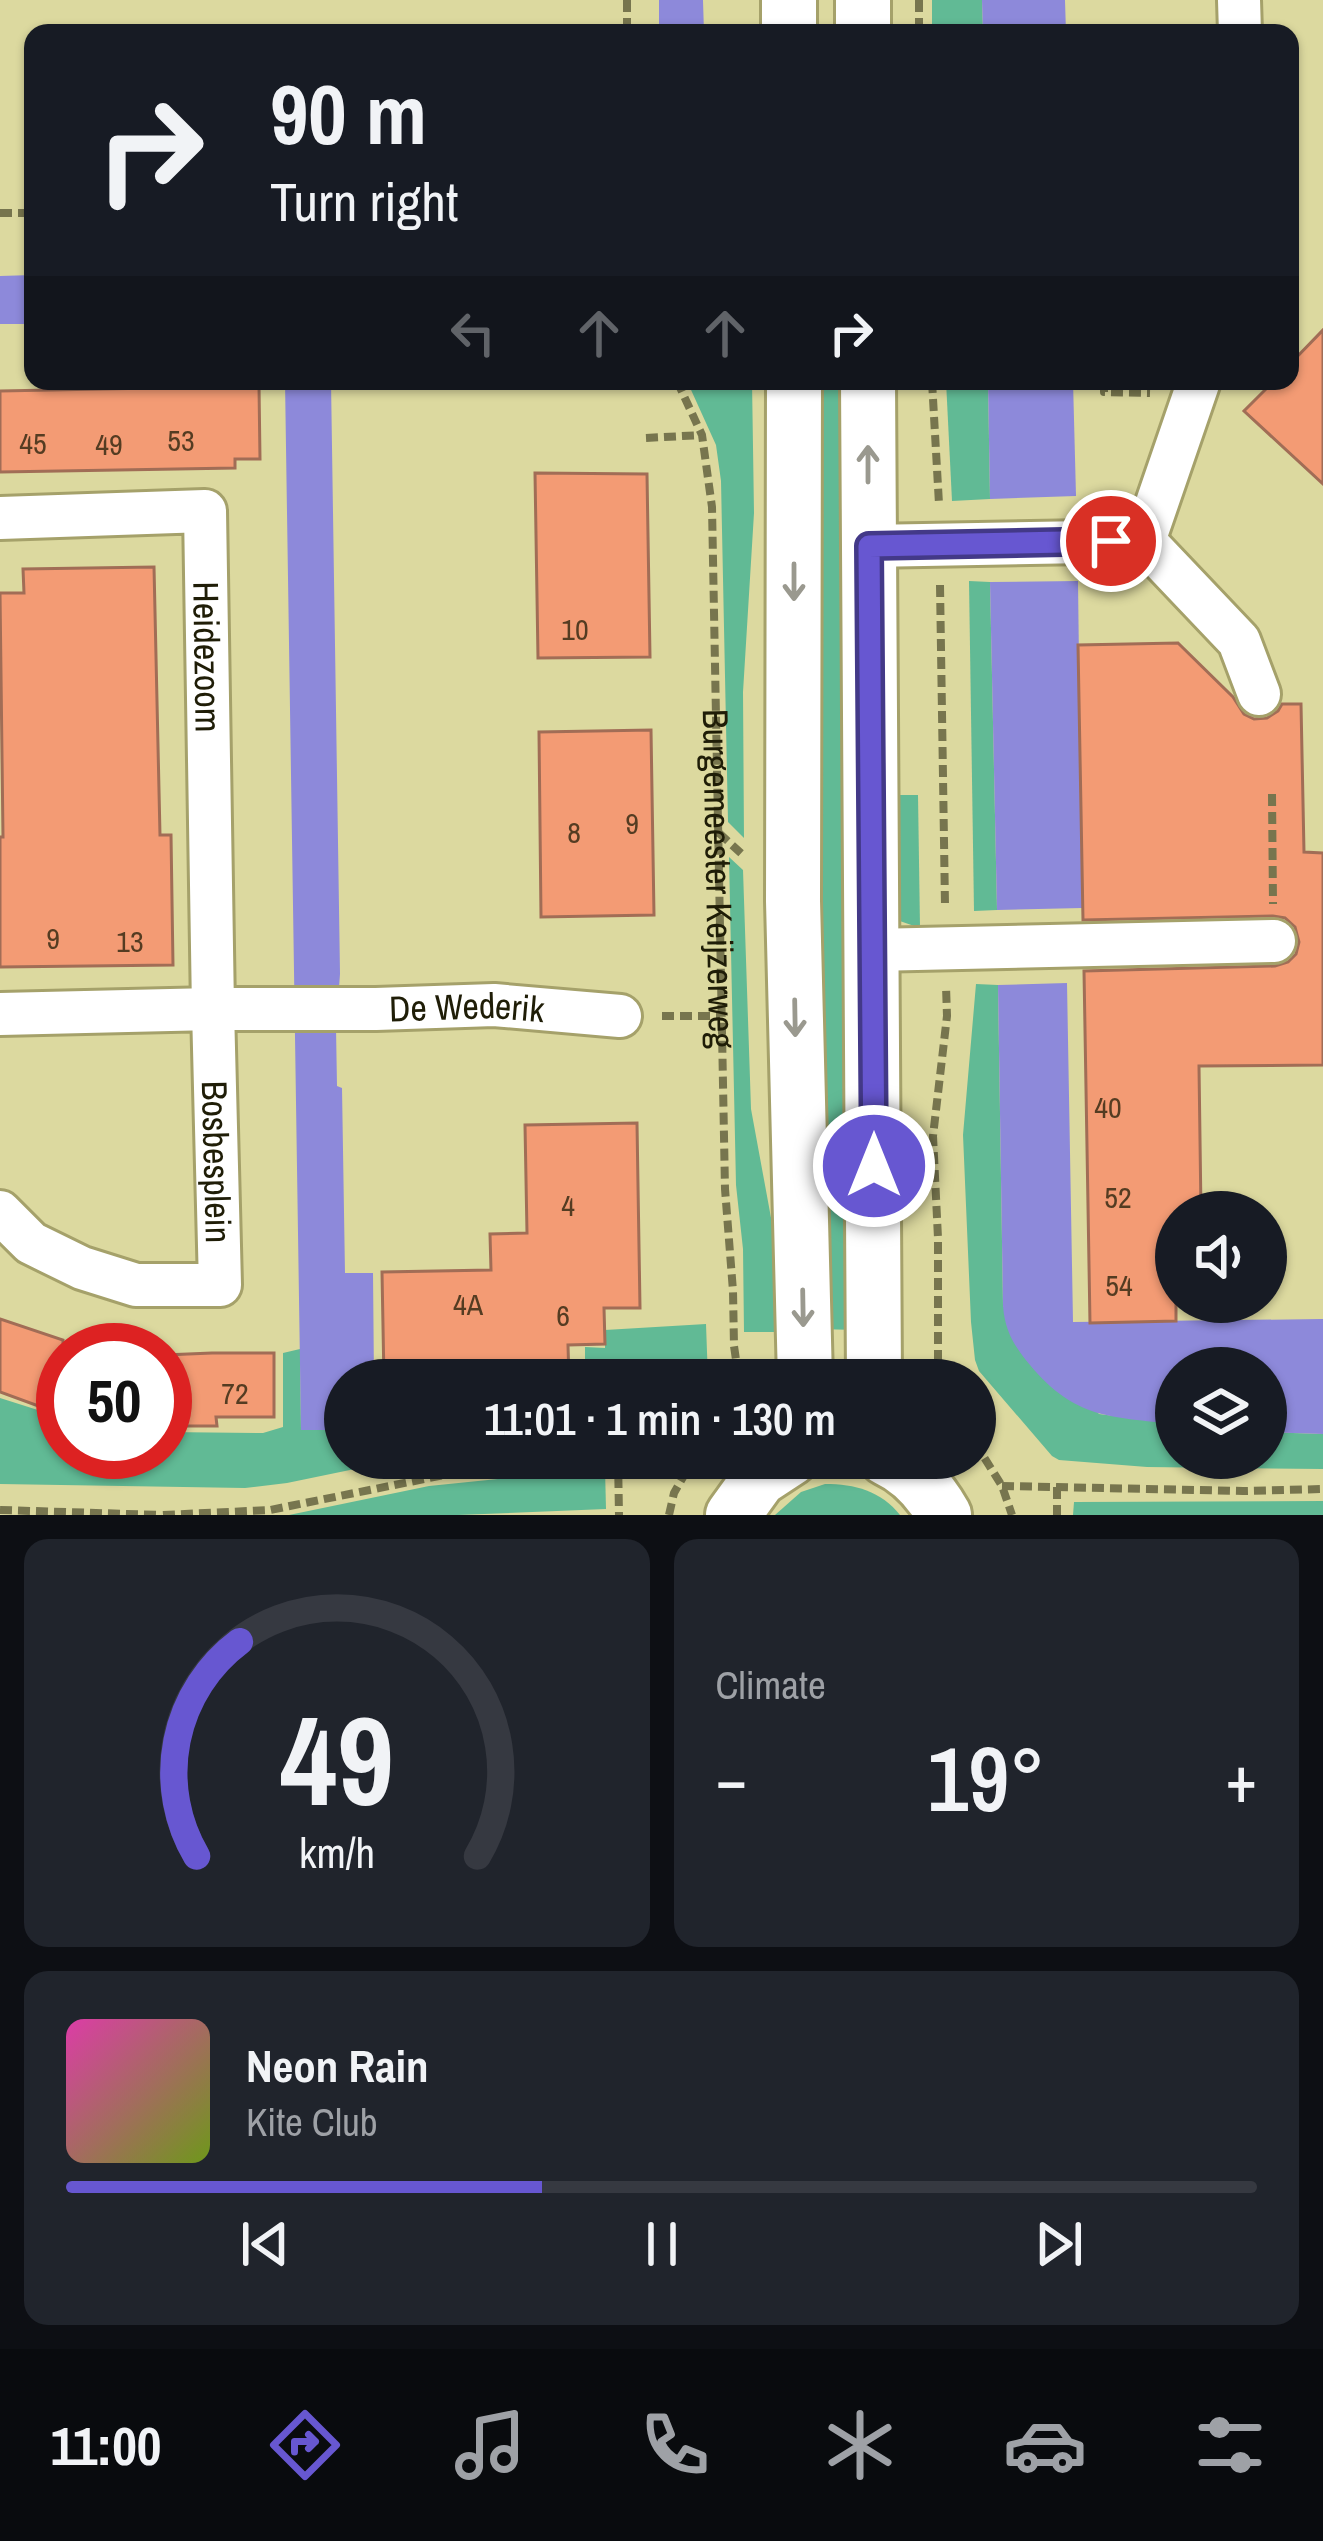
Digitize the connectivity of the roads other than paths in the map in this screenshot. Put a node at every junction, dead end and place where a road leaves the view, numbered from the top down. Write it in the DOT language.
graph roads {
  1 [pos="794,390"];
  2 [pos="868,390"];
  3 [pos="1195,390"];
  4 [pos="0,518"];
  5 [pos="1144,541"];
  6 [pos="869,546"];
  7 [pos="1259,694"];
  8 [pos="1274,941"];
  9 [pos="872,950"];
  10 [pos="213,1009"];
  11 [pos="0,1014"];
  12 [pos="620,1016"];
  13 [pos="0,1212"];
  14 [pos="804,1359"];
  15 [pos="874,1359"];
  16 [pos="759,1479"];
  17 [pos="916,1479"];
  18 [pos="733,1515"];
  19 [pos="944,1515"];
  1 -- 14 [label="main road, Burgemeester Keijzerweg, one-way"];
  6 -- 2 [label="main road, one-way"];
  3 -- 5 [label="street"];
  4 -- 10 [label="street, Heidezoom"];
  5 -- 6 [label="street"];
  5 -- 7 [label="street"];
  6 -- 9 [label="main road"];
  8 -- 9 [label="street"];
  9 -- 15 [label="main road"];
  10 -- 11 [label="street"];
  10 -- 12 [label="street, De Wederik"];
  10 -- 13 [label="street, Bosbesplein"];
  16 -- 18 [label="main road"];
  17 -- 19 [label="main road"];
}
